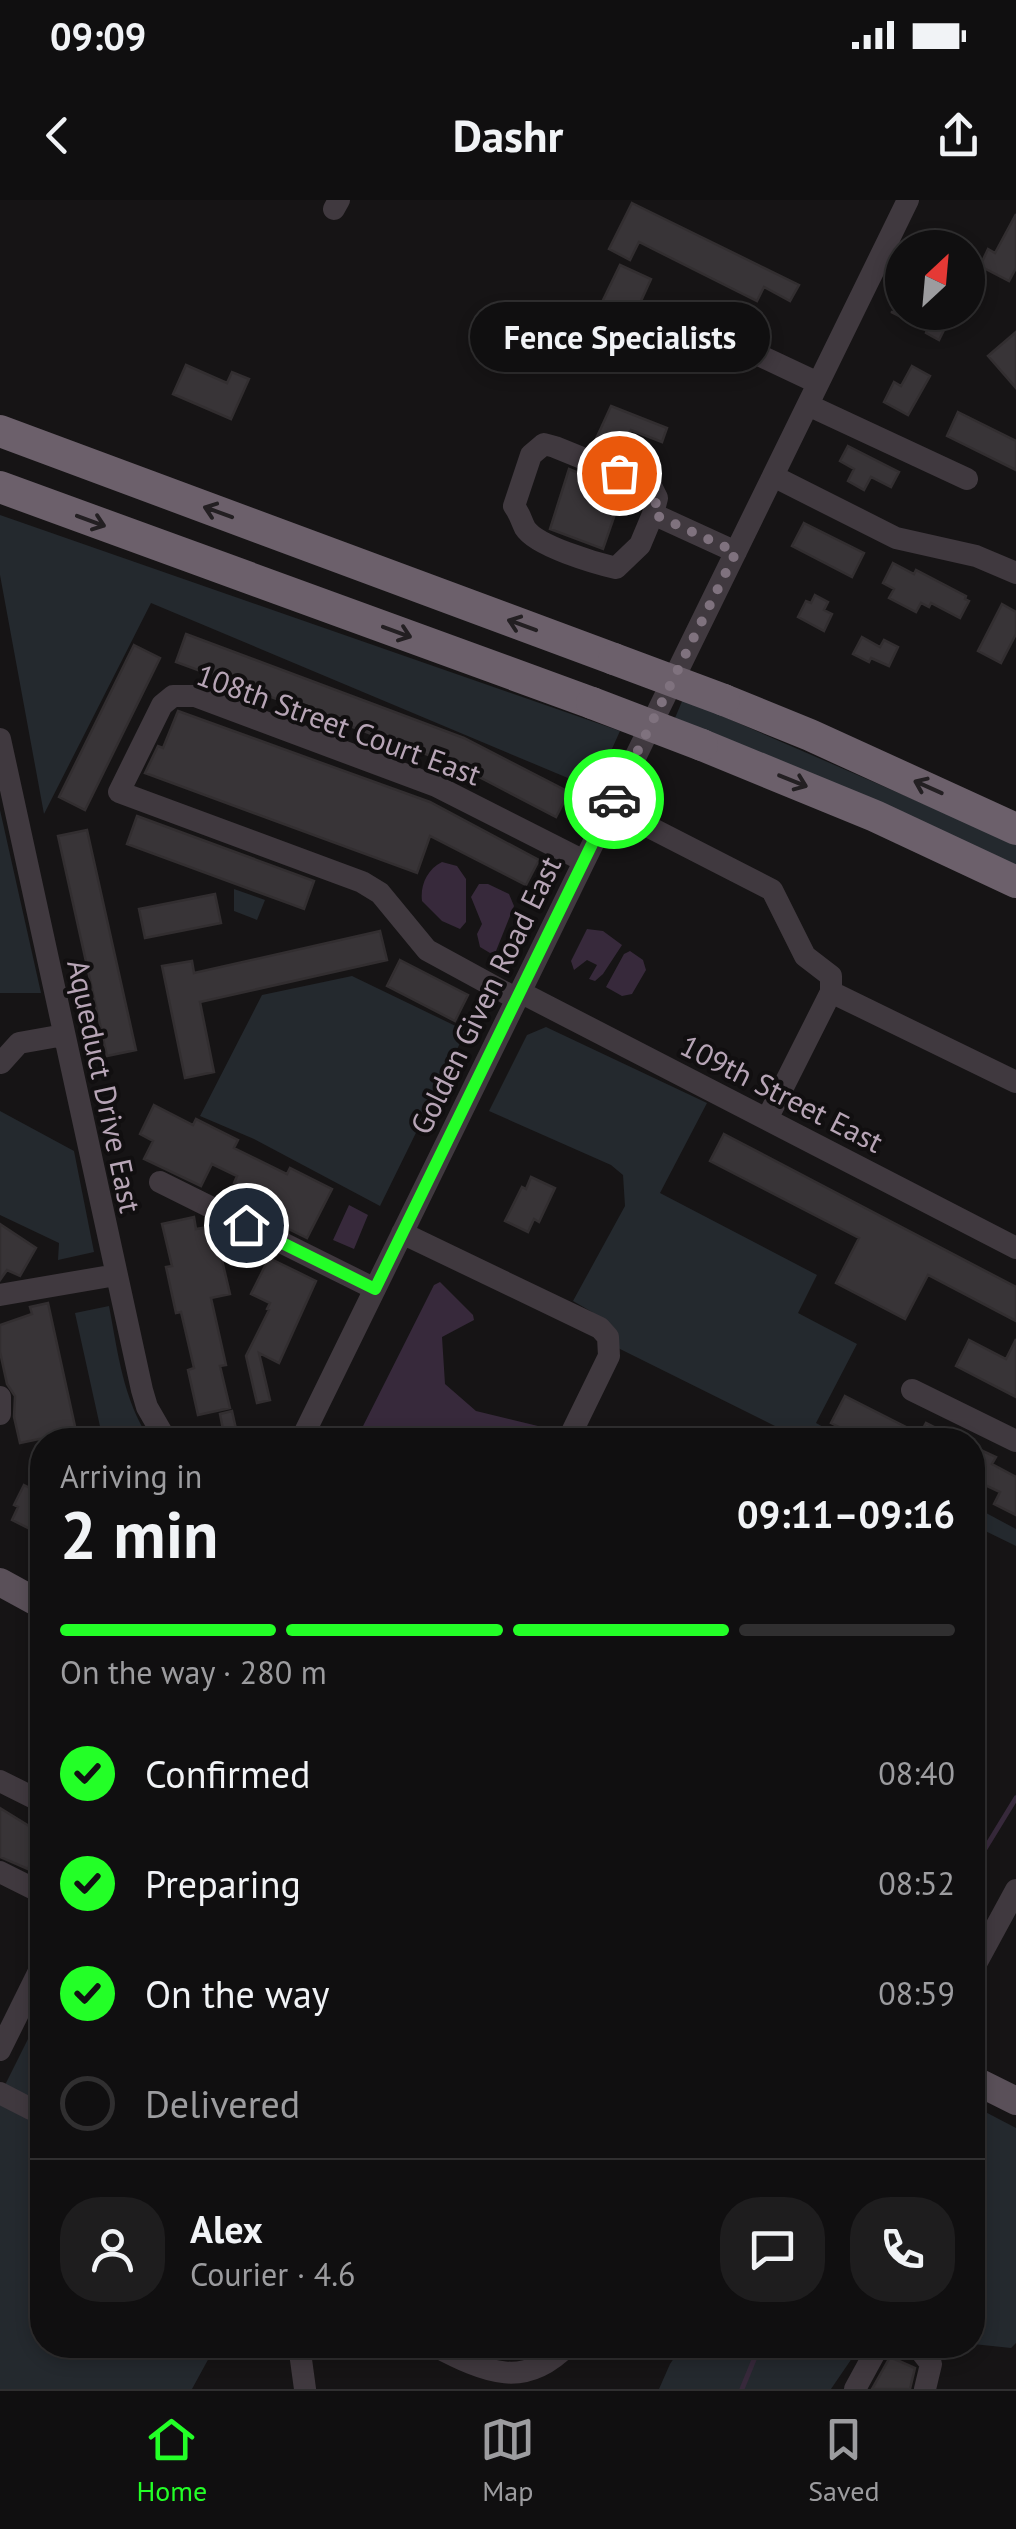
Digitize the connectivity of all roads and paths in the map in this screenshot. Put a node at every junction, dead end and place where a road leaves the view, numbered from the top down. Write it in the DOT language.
graph roads {
  1 [pos="908,200"];
  2 [pos="674,315"];
  3 [pos="818,382"];
  4 [pos="808,404"];
  5 [pos="0,431"];
  6 [pos="772,476"];
  7 [pos="966,478"];
  8 [pos="0,486"];
  9 [pos="653,514"];
  10 [pos="736,552"];
  11 [pos="1016,573"];
  12 [pos="0,739"];
  13 [pos="118,792"];
  14 [pos="610,807"];
  15 [pos="1016,829"];
  16 [pos="584,861"];
  17 [pos="1016,882"];
  18 [pos="831,992"];
  19 [pos="518,996"];
  20 [pos="64,1035"];
  21 [pos="1,1063"];
  22 [pos="1016,1082"];
  23 [pos="766,1119"];
  24 [pos="160,1182"];
  25 [pos="402,1232"];
  26 [pos="1016,1248"];
  27 [pos="107,1277"];
  28 [pos="375,1289"];
  29 [pos="0,1295"];
  30 [pos="912,1390"];
  31 [pos="0,1397"];
  32 [pos="0,1414"];
  33 [pos="159,1428"];
  34 [pos="307,1428"];
  35 [pos="574,1428"];
  36 [pos="1016,1441"];
  37 [pos="0,1582"];
  38 [pos="30,1598"];
  39 [pos="0,1781"];
  40 [pos="30,1796"];
  41 [pos="0,1872"];
  42 [pos="30,1887"];
  43 [pos="1016,1890"];
  44 [pos="985,1947"];
  45 [pos="30,1989"];
  46 [pos="0,2050"];
  47 [pos="985,2085"];
  48 [pos="0,2093"];
  49 [pos="1016,2101"];
  50 [pos="30,2109"];
  51 [pos="301,2358"];
  52 [pos="479,2358"];
  53 [pos="560,2358"];
  54 [pos="872,2358"];
  55 [pos="926,2358"];
  56 [pos="305,2389"];
  57 [pos="856,2389"];
  58 [pos="924,2389"];
  1 -- 3 [label="street, Golden Given Road East"];
  2 -- 3 [label="street"];
  3 -- 4 [label="street, Golden Given Road East"];
  4 -- 6 [label="street, Golden Given Road East"];
  4 -- 7 [label="street"];
  15 -- 5 [label="highway, one-way, bridge"];
  6 -- 10 [label="street, Golden Given Road East"];
  6 -- 11 [label="street"];
  8 -- 17 [label="highway, one-way, bridge"];
  9 -- 9 [label="street"];
  9 -- 10 [label="street"];
  10 -- 14 [label="street, Golden Given Road East"];
  12 -- 20 [label="street, Aqueduct Drive East"];
  13 -- 16 [label="street, 108th Street Court East"];
  13 -- 19 [label="street, 109th Street East"];
  14 -- 16 [label="street, Golden Given Road East"];
  14 -- 18 [label="street"];
  16 -- 19 [label="street, Golden Given Road East"];
  18 -- 22 [label="street"];
  18 -- 23 [label="street"];
  19 -- 23 [label="street, 109th Street East"];
  19 -- 25 [label="street, Golden Given Road East"];
  20 -- 21 [label="street"];
  20 -- 27 [label="street, Aqueduct Drive East"];
  23 -- 26 [label="street, 109th Street East"];
  24 -- 28 [label="street"];
  25 -- 28 [label="street, Golden Given Road East"];
  25 -- 35 [label="street"];
  27 -- 29 [label="street"];
  27 -- 33 [label="street, Aqueduct Drive East"];
  28 -- 34 [label="street, Golden Given Road East"];
  30 -- 36 [label="street"];
  31 -- 32 [label="street"];
  37 -- 38 [label="main road"];
  39 -- 40 [label="street"];
  41 -- 42 [label="street"];
  43 -- 44 [label="street"];
  45 -- 46 [label="street"];
  47 -- 49 [label="main road"];
  48 -- 50 [label="street"];
  51 -- 56 [label="street"];
  52 -- 53 [label="street"];
  54 -- 57 [label="street"];
  55 -- 58 [label="street"];
}
